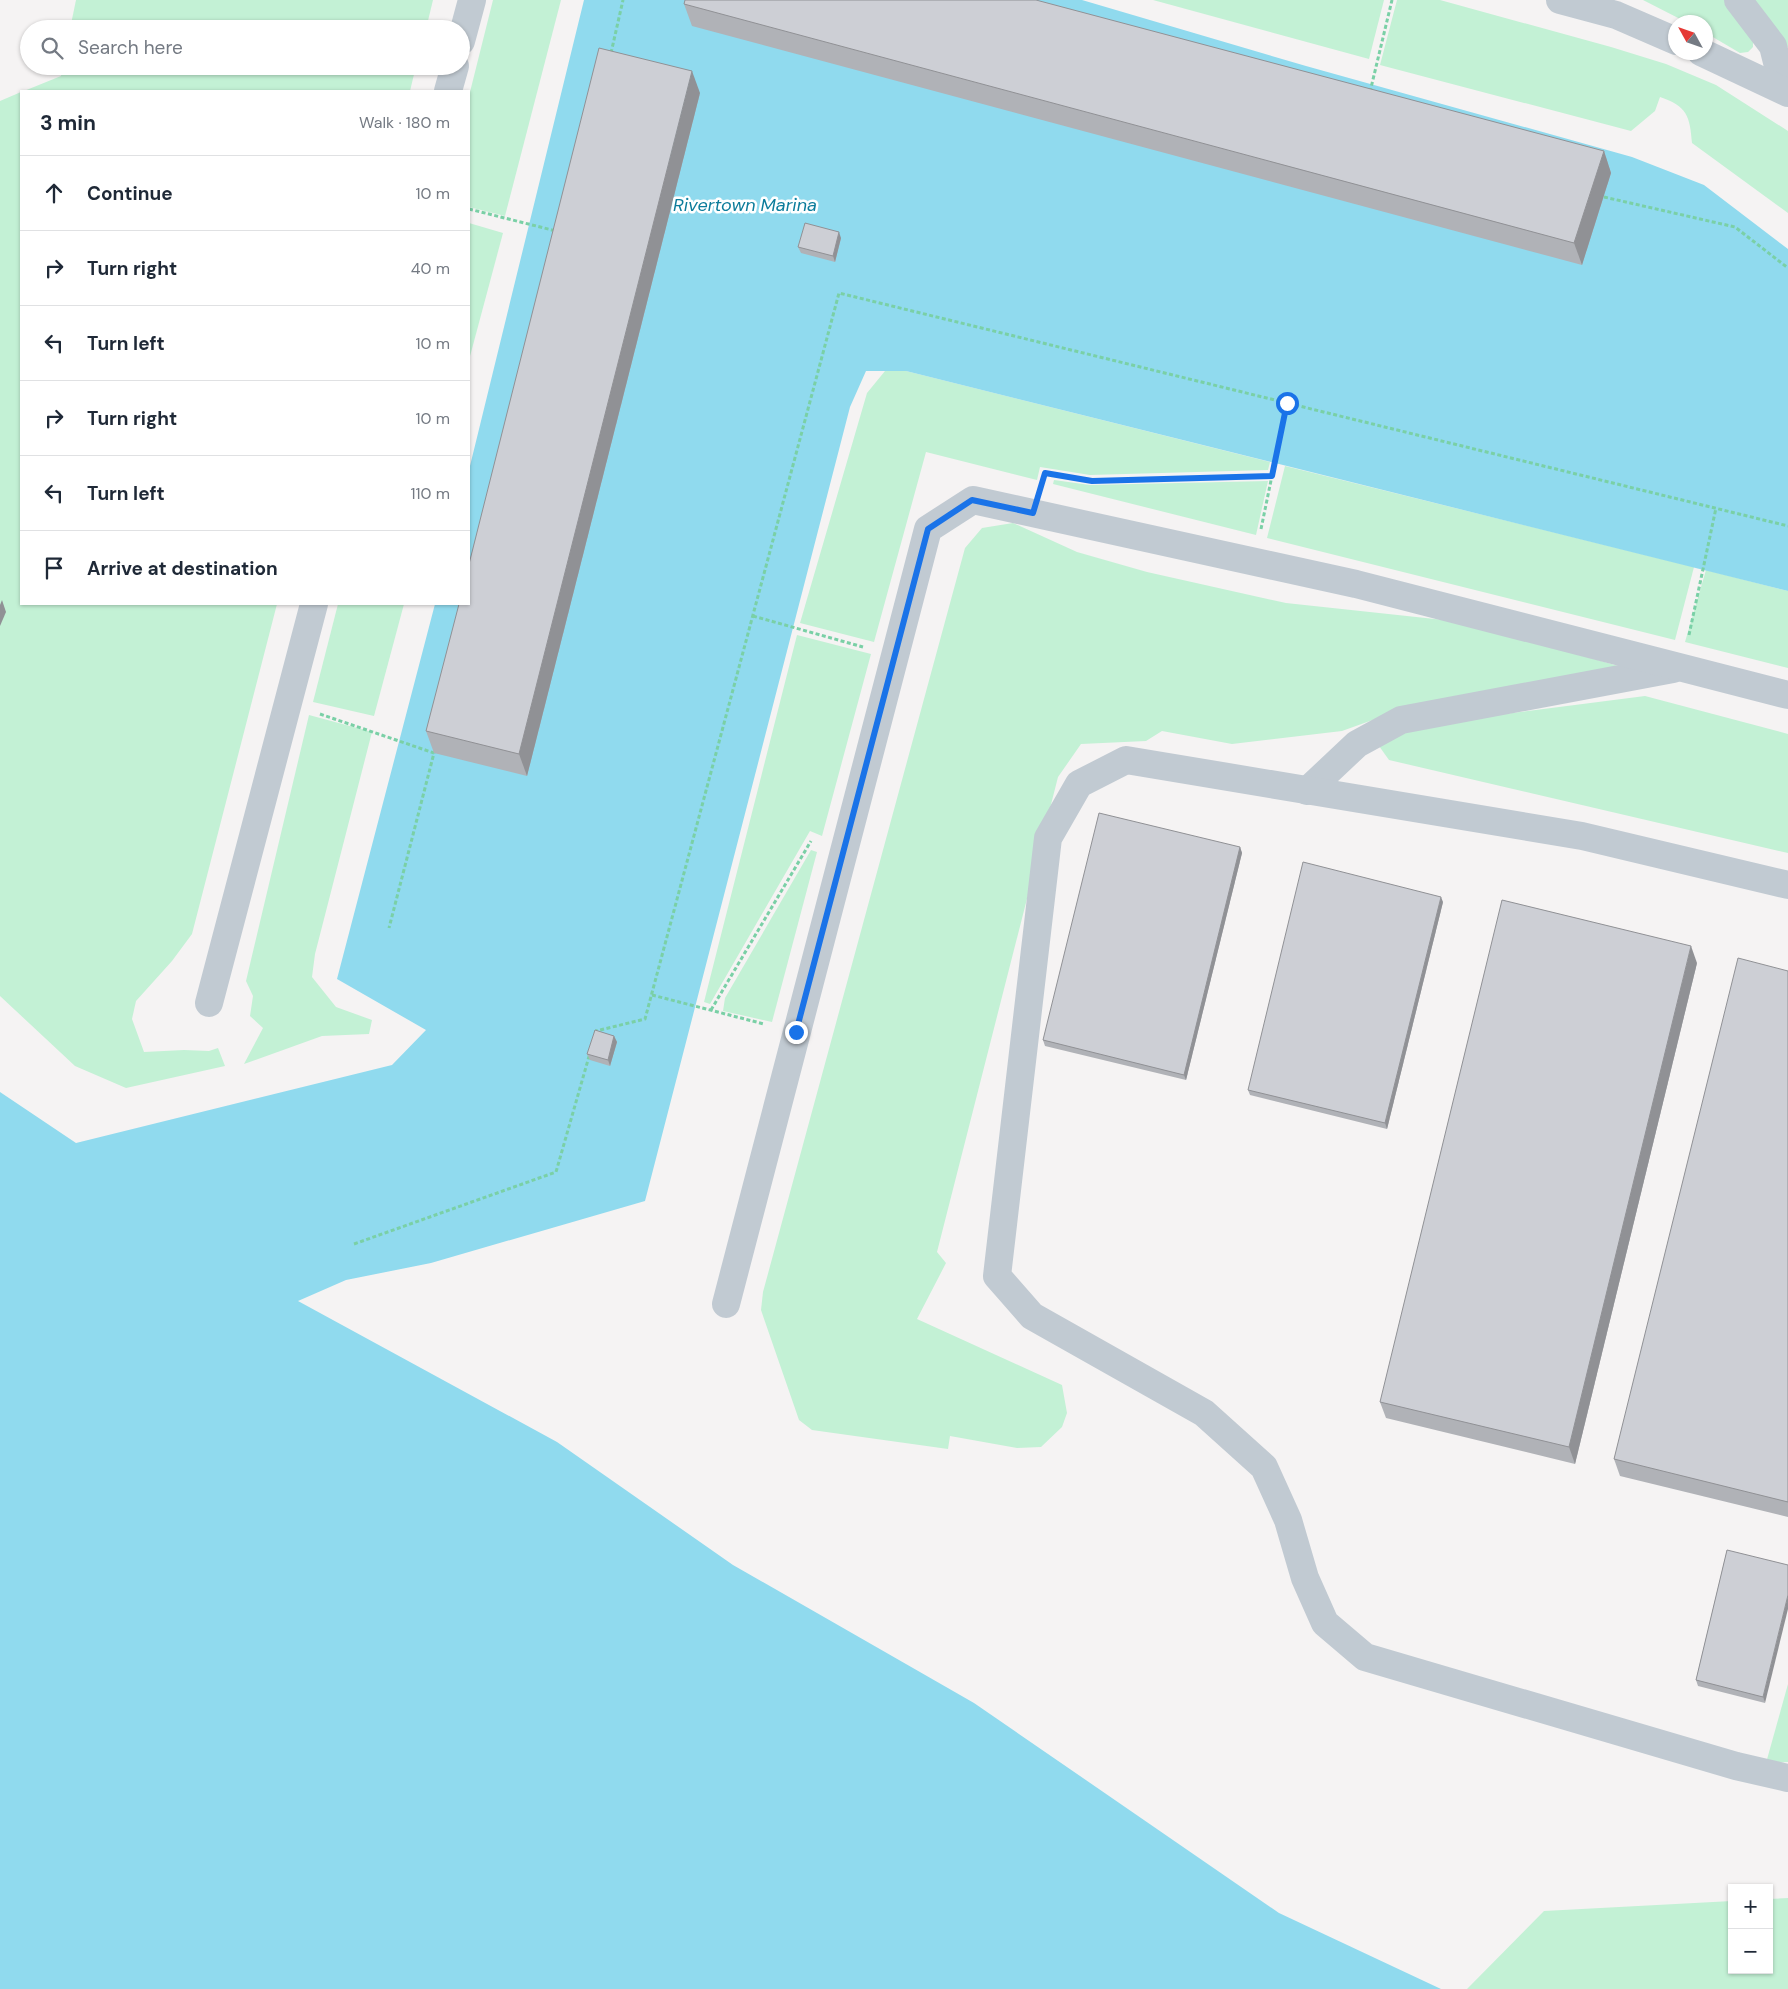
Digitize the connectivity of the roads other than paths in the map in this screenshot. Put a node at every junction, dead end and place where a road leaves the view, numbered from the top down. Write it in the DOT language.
graph roads {
  1 [pos="472,0"];
  2 [pos="1560,0"];
  3 [pos="1738,0"];
  4 [pos="467,20"];
  5 [pos="1668,38"];
  6 [pos="1713,58"];
  7 [pos="452,75"];
  8 [pos="448,90"];
  9 [pos="1786,91"];
  10 [pos="314,605"];
  11 [pos="1682,668"];
  12 [pos="1788,694"];
  13 [pos="1308,791"];
  14 [pos="1788,886"];
  15 [pos="209,1003"];
  16 [pos="726,1304"];
  17 [pos="1788,1778"];
  1 -- 4 [label="lane"];
  2 -- 5 [label="lane"];
  3 -- 9 [label="lane"];
  6 -- 9 [label="lane"];
  7 -- 8 [label="lane"];
  10 -- 15 [label="lane"];
  11 -- 12 [label="lane"];
  11 -- 13 [label="lane"];
  11 -- 16 [label="lane"];
  13 -- 14 [label="lane"];
  13 -- 17 [label="lane"];
}
